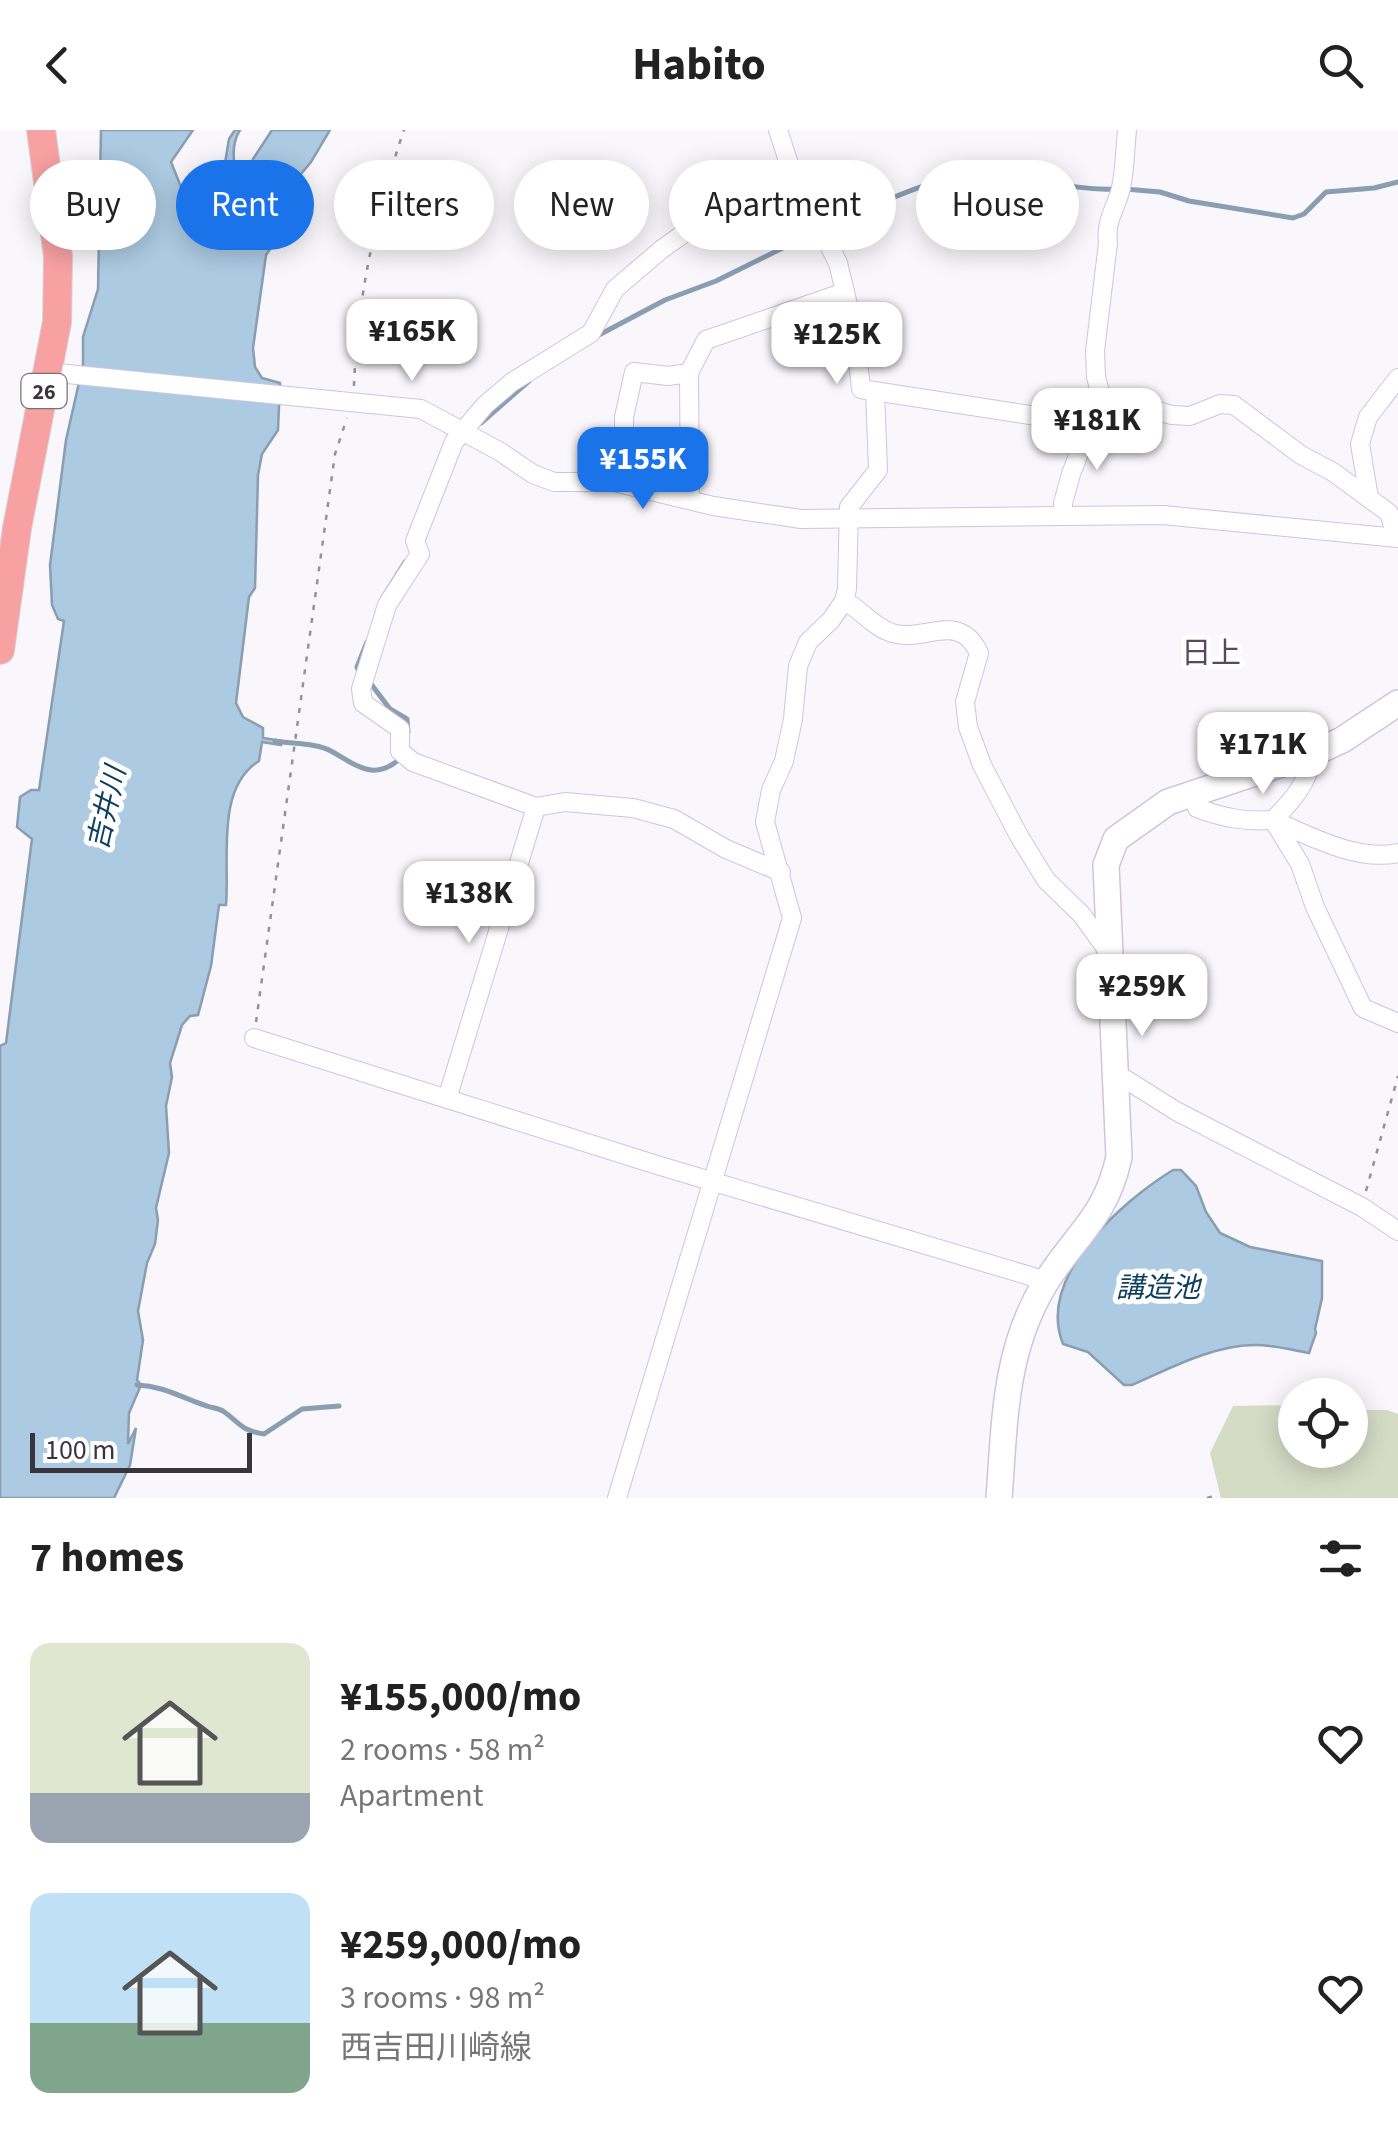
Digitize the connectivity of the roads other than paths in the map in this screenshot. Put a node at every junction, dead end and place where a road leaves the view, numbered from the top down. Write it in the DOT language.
graph roads {
  1 [pos="41,130"];
  2 [pos="778,130"];
  3 [pos="1127,130"];
  4 [pos="788,160"];
  5 [pos="669,244"];
  6 [pos="832,250"];
  7 [pos="845,292"];
  8 [pos="690,372"];
  9 [pos="60,374"];
  10 [pos="1398,378"];
  11 [pos="876,391"];
  12 [pos="1101,396"];
  13 [pos="1088,424"];
  14 [pos="462,430"];
  15 [pos="624,484"];
  16 [pos="1368,498"];
  17 [pos="690,499"];
  18 [pos="1063,516"];
  19 [pos="846,517"];
  20 [pos="8,526"];
  21 [pos="1397,538"];
  22 [pos="844,601"];
  23 [pos="0,650"];
  24 [pos="1398,703"];
  25 [pos="1312,754"];
  26 [pos="1192,793"];
  27 [pos="536,807"];
  28 [pos="1273,820"];
  29 [pos="1398,853"];
  30 [pos="781,872"];
  31 [pos="1112,955"];
  32 [pos="1398,1023"];
  33 [pos="254,1038"];
  34 [pos="1114,1072"];
  35 [pos="447,1099"];
  36 [pos="713,1182"];
  37 [pos="1398,1231"];
  38 [pos="1046,1281"];
  39 [pos="617,1498"];
  40 [pos="999,1498"];
  1 -- 9 [label="main road, 26"];
  2 -- 4 [label="street"];
  3 -- 12 [label="street"];
  5 -- 14 [label="street"];
  6 -- 7 [label="street"];
  7 -- 8 [label="street"];
  7 -- 11 [label="street"];
  8 -- 15 [label="street"];
  8 -- 17 [label="street"];
  9 -- 14 [label="street"];
  9 -- 20 [label="main road, 26"];
  10 -- 16 [label="street"];
  11 -- 13 [label="street"];
  11 -- 19 [label="street"];
  12 -- 13 [label="street"];
  12 -- 16 [label="street"];
  13 -- 18 [label="street"];
  14 -- 15 [label="street"];
  14 -- 27 [label="street"];
  15 -- 17 [label="street"];
  16 -- 21 [label="street"];
  17 -- 19 [label="street"];
  18 -- 19 [label="street"];
  18 -- 21 [label="street"];
  19 -- 22 [label="street"];
  20 -- 23 [label="main road, 26"];
  22 -- 30 [label="street"];
  22 -- 31 [label="street"];
  24 -- 25 [label="main road"];
  25 -- 26 [label="main road"];
  25 -- 28 [label="street"];
  26 -- 28 [label="street"];
  26 -- 31 [label="main road"];
  27 -- 30 [label="street"];
  27 -- 35 [label="street"];
  28 -- 29 [label="street"];
  28 -- 32 [label="street"];
  30 -- 36 [label="street"];
  31 -- 34 [label="main road"];
  33 -- 35 [label="street"];
  34 -- 37 [label="street"];
  34 -- 38 [label="main road"];
  35 -- 36 [label="street"];
  36 -- 38 [label="street"];
  36 -- 39 [label="street"];
  38 -- 40 [label="main road"];
}
